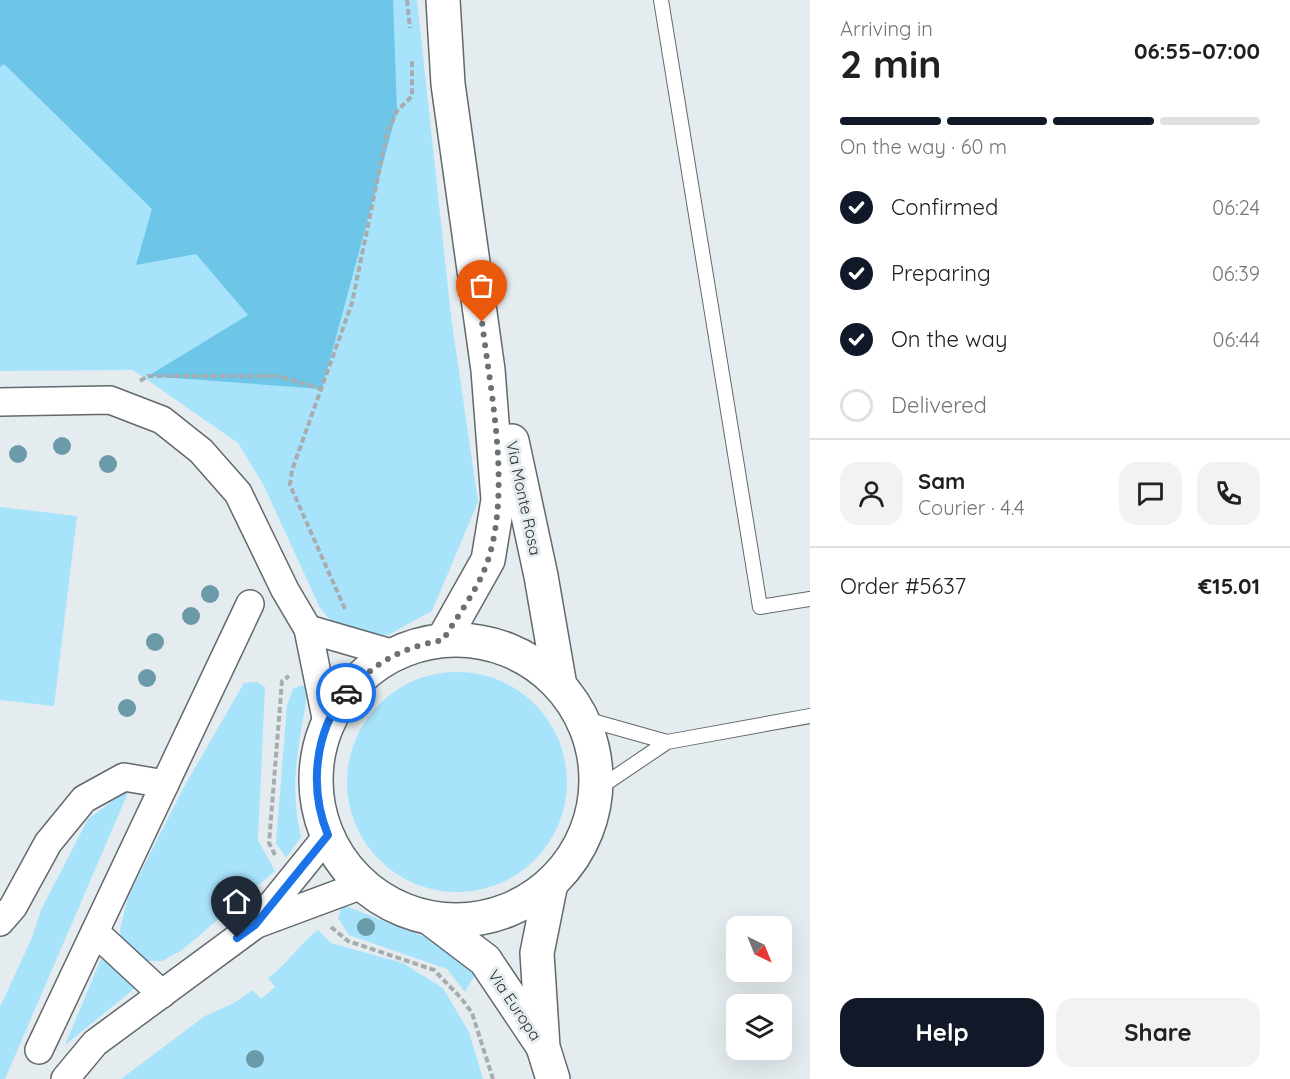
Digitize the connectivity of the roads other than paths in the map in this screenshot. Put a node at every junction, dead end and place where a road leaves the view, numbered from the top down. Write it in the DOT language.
graph roads {
  1 [pos="443,0"];
  2 [pos="661,0"];
  3 [pos="466,204"];
  4 [pos="0,402"];
  5 [pos="810,599"];
  6 [pos="250,604"];
  7 [pos="308,629"];
  8 [pos="443,640"];
  9 [pos="394,654"];
  10 [pos="560,686"];
  11 [pos="810,716"];
  12 [pos="582,718"];
  13 [pos="327,723"];
  14 [pos="667,742"];
  15 [pos="165,784"];
  16 [pos="596,790"];
  17 [pos="328,835"];
  18 [pos="551,883"];
  19 [pos="362,885"];
  20 [pos="430,919"];
  21 [pos="0,922"];
  22 [pos="255,925"];
  23 [pos="95,932"];
  24 [pos="162,994"];
  25 [pos="543,1047"];
  26 [pos="39,1050"];
  27 [pos="65,1079"];
  28 [pos="553,1079"];
  1 -- 3 [label="main road, Via Monte Rosa"];
  2 -- 5 [label="lane"];
  3 -- 8 [label="main road, Via Monte Rosa"];
  3 -- 10 [label="main road, Via Monte Rosa"];
  4 -- 7 [label="street"];
  6 -- 15 [label="street"];
  7 -- 9 [label="street"];
  7 -- 13 [label="street"];
  8 -- 9 [label="main road"];
  8 -- 10 [label="main road"];
  9 -- 13 [label="main road"];
  10 -- 12 [label="main road"];
  11 -- 14 [label="lane"];
  12 -- 14 [label="lane"];
  12 -- 16 [label="main road"];
  13 -- 17 [label="main road"];
  14 -- 16 [label="lane"];
  15 -- 21 [label="street"];
  15 -- 23 [label="street"];
  16 -- 18 [label="main road"];
  17 -- 19 [label="main road"];
  17 -- 22 [label="street"];
  18 -- 20 [label="main road"];
  18 -- 25 [label="main road, Via Europa"];
  19 -- 20 [label="main road"];
  19 -- 22 [label="street"];
  20 -- 25 [label="main road, Via Europa"];
  22 -- 24 [label="street"];
  23 -- 24 [label="street"];
  23 -- 26 [label="street"];
  24 -- 27 [label="street"];
  25 -- 28 [label="main road, Via Europa"];
}
